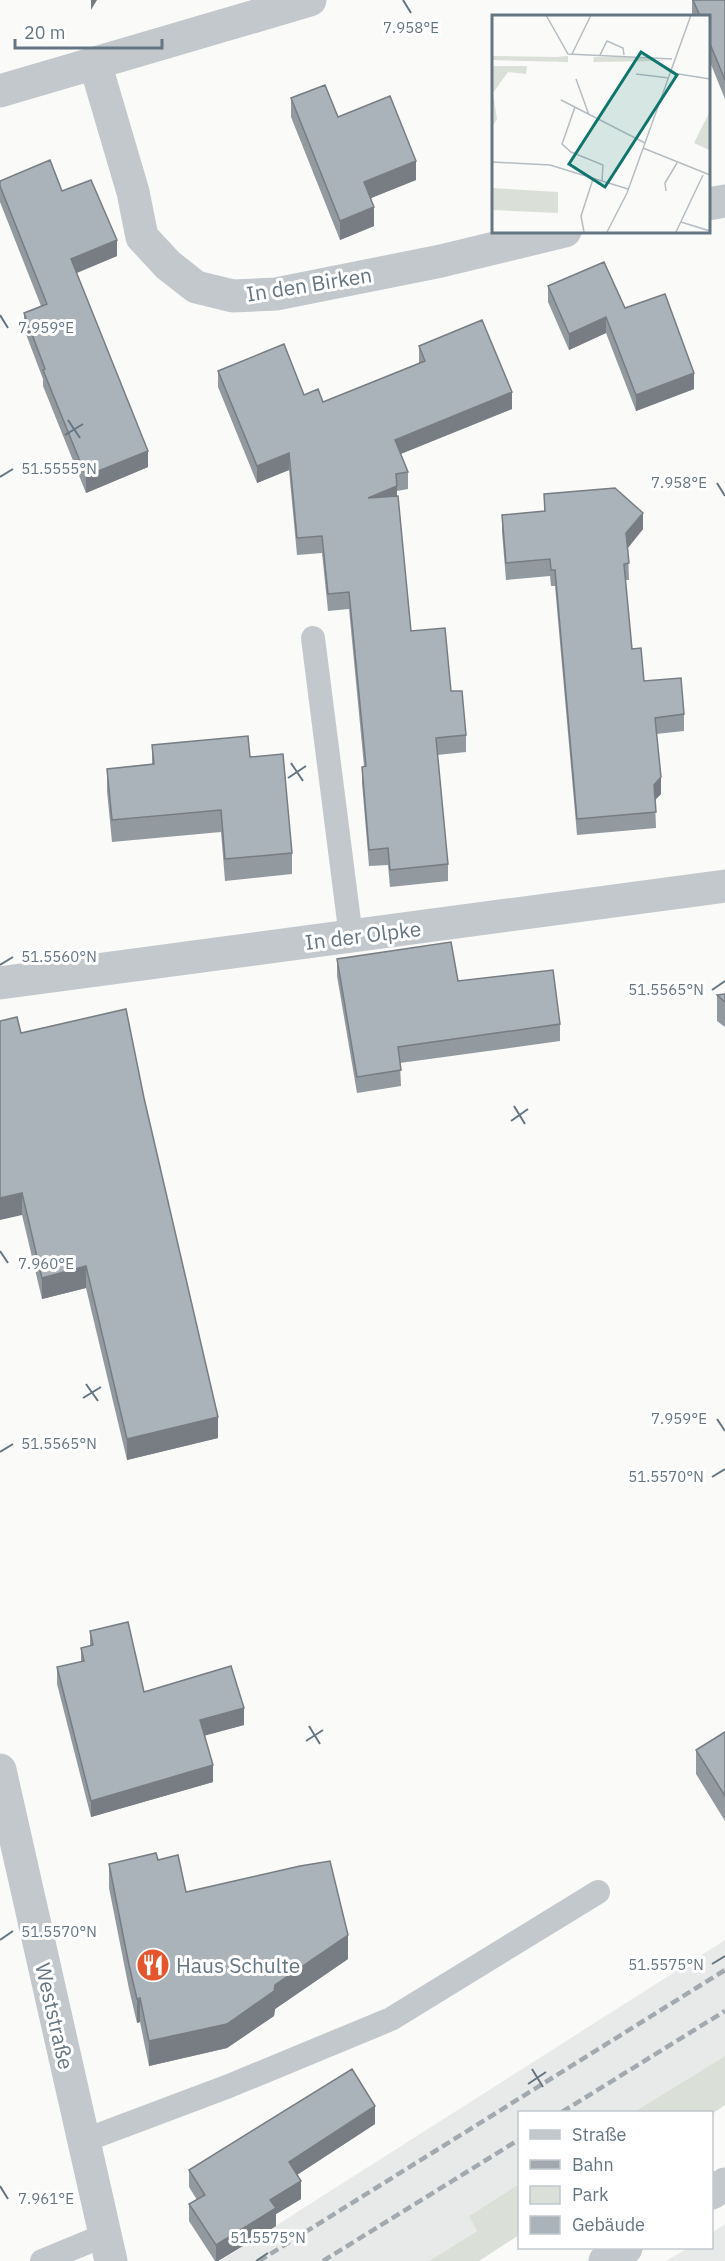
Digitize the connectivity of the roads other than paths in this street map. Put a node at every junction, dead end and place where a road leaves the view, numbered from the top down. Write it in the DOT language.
graph roads {
  1 [pos="310,0"];
  2 [pos="236,10"];
  3 [pos="96,63"];
  4 [pos="0,91"];
  5 [pos="725,201"];
  6 [pos="710,204"];
  7 [pos="561,232"];
  8 [pos="313,639"];
  9 [pos="725,886"];
  10 [pos="351,937"];
  11 [pos="0,983"];
  12 [pos="0,1770"];
  13 [pos="598,1892"];
  14 [pos="83,2141"];
  15 [pos="108,2248"];
  16 [pos="623,2249"];
  17 [pos="42,2261"];
  18 [pos="605,2261"];
  1 -- 2 [label="street"];
  2 -- 3 [label="street"];
  3 -- 4 [label="street"];
  3 -- 7 [label="street, In den Birken"];
  5 -- 6 [label="street"];
  8 -- 10 [label="lane"];
  9 -- 10 [label="street, In der Olpke"];
  10 -- 11 [label="street, In der Olpke"];
  12 -- 14 [label="street, Weststraße"];
  13 -- 14 [label="lane"];
  14 -- 15 [label="street, Weststraße"];
  15 -- 17 [label="lane"];
  16 -- 18 [label="street"];
}
